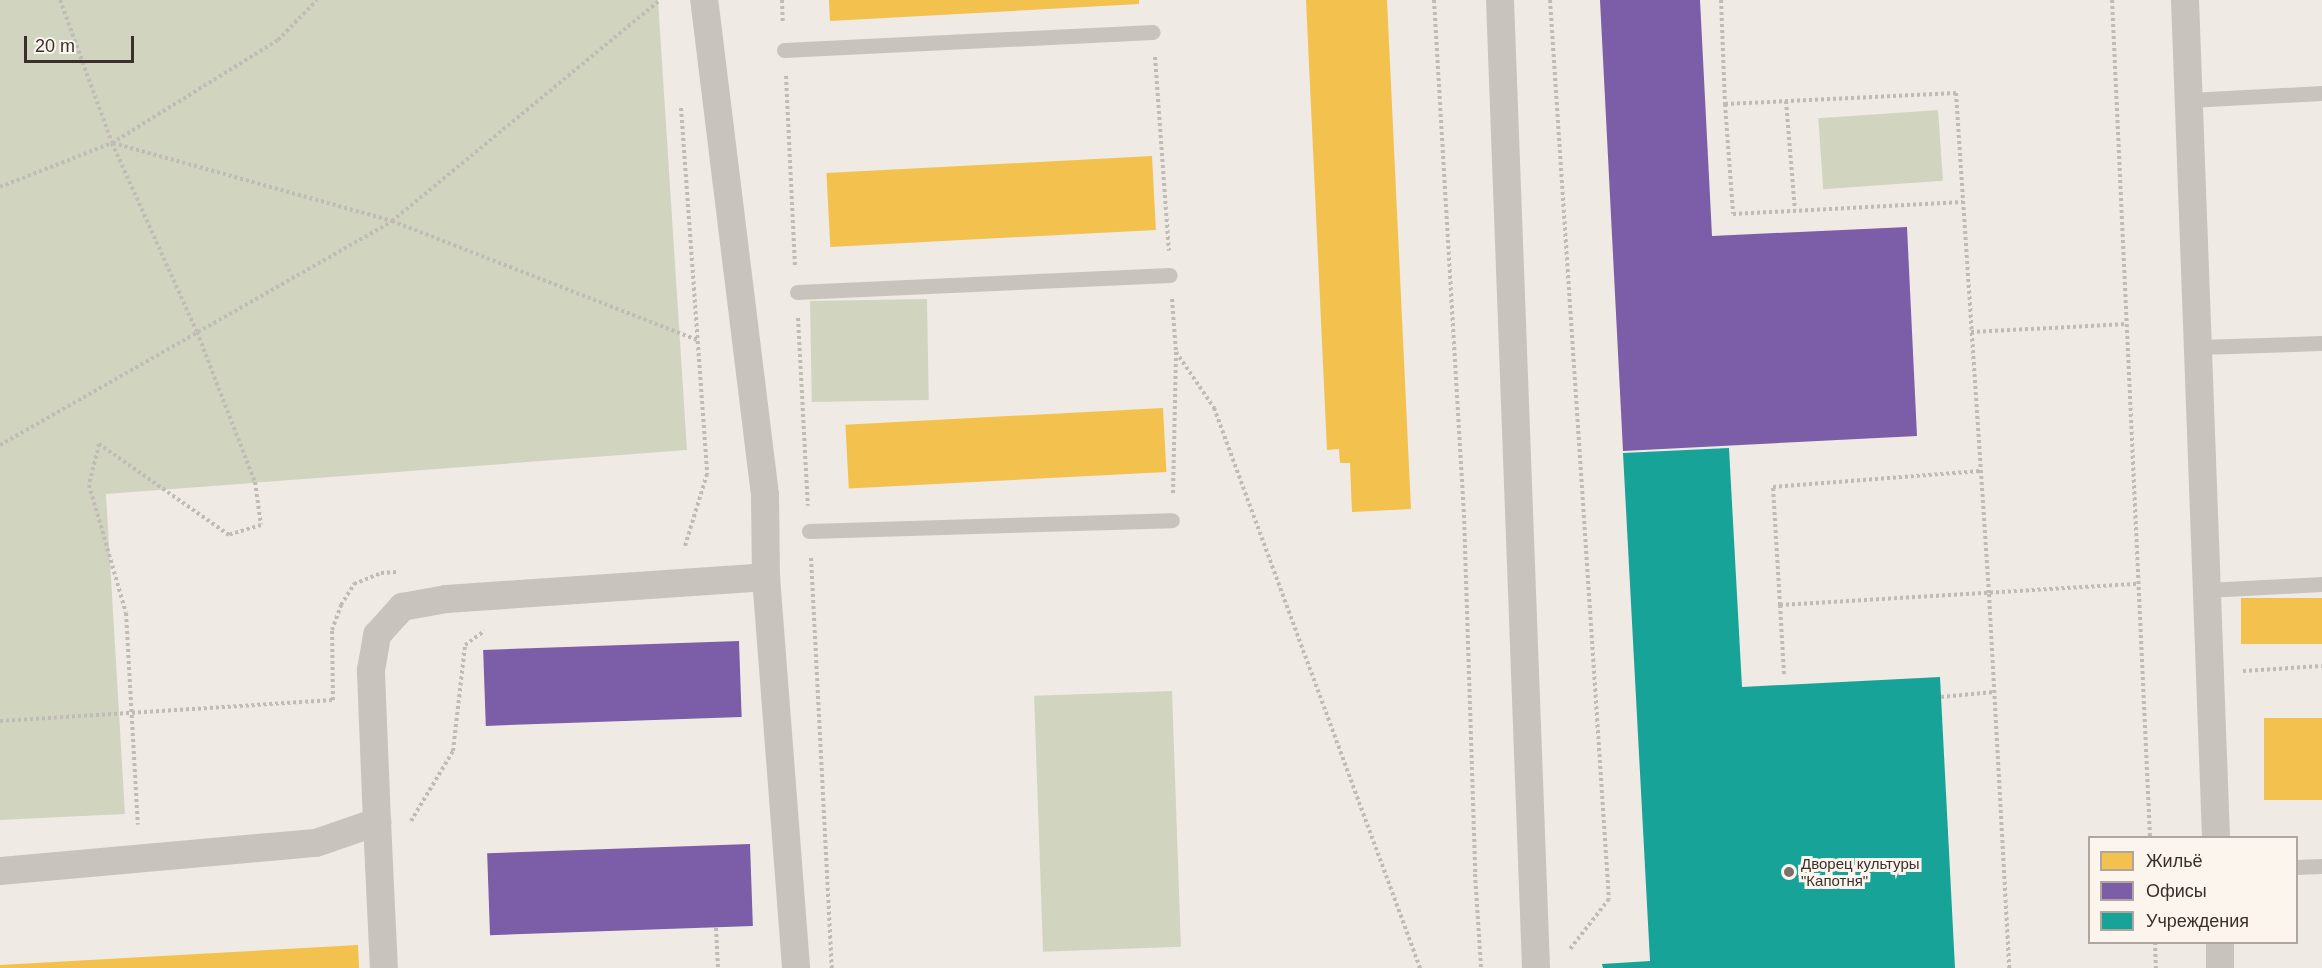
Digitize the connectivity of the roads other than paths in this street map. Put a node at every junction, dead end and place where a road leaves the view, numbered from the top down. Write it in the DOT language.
graph roads {
  1 [pos="704,0"];
  2 [pos="1500,0"];
  3 [pos="2185,0"];
  4 [pos="1153,32"];
  5 [pos="784,50"];
  6 [pos="2322,93"];
  7 [pos="2189,100"];
  8 [pos="1170,275"];
  9 [pos="797,292"];
  10 [pos="2322,343"];
  11 [pos="2198,347"];
  12 [pos="1172,520"];
  13 [pos="809,531"];
  14 [pos="766,577"];
  15 [pos="2322,584"];
  16 [pos="2207,590"];
  17 [pos="377,822"];
  18 [pos="2216,836"];
  19 [pos="2322,866"];
  20 [pos="2298,867"];
  21 [pos="0,871"];
  22 [pos="2220,944"];
  23 [pos="384,968"];
  24 [pos="796,968"];
  25 [pos="1536,968"];
  26 [pos="2220,968"];
  1 -- 14 [label="street"];
  2 -- 25 [label="street"];
  3 -- 7 [label="street"];
  4 -- 5 [label="lane"];
  6 -- 7 [label="lane"];
  7 -- 11 [label="street"];
  8 -- 9 [label="lane"];
  10 -- 11 [label="lane"];
  11 -- 16 [label="street"];
  12 -- 13 [label="lane"];
  14 -- 17 [label="street"];
  14 -- 24 [label="street"];
  15 -- 16 [label="lane"];
  16 -- 18 [label="street"];
  17 -- 21 [label="street"];
  17 -- 23 [label="street"];
  19 -- 20 [label="lane"];
  22 -- 26 [label="street"];
}
